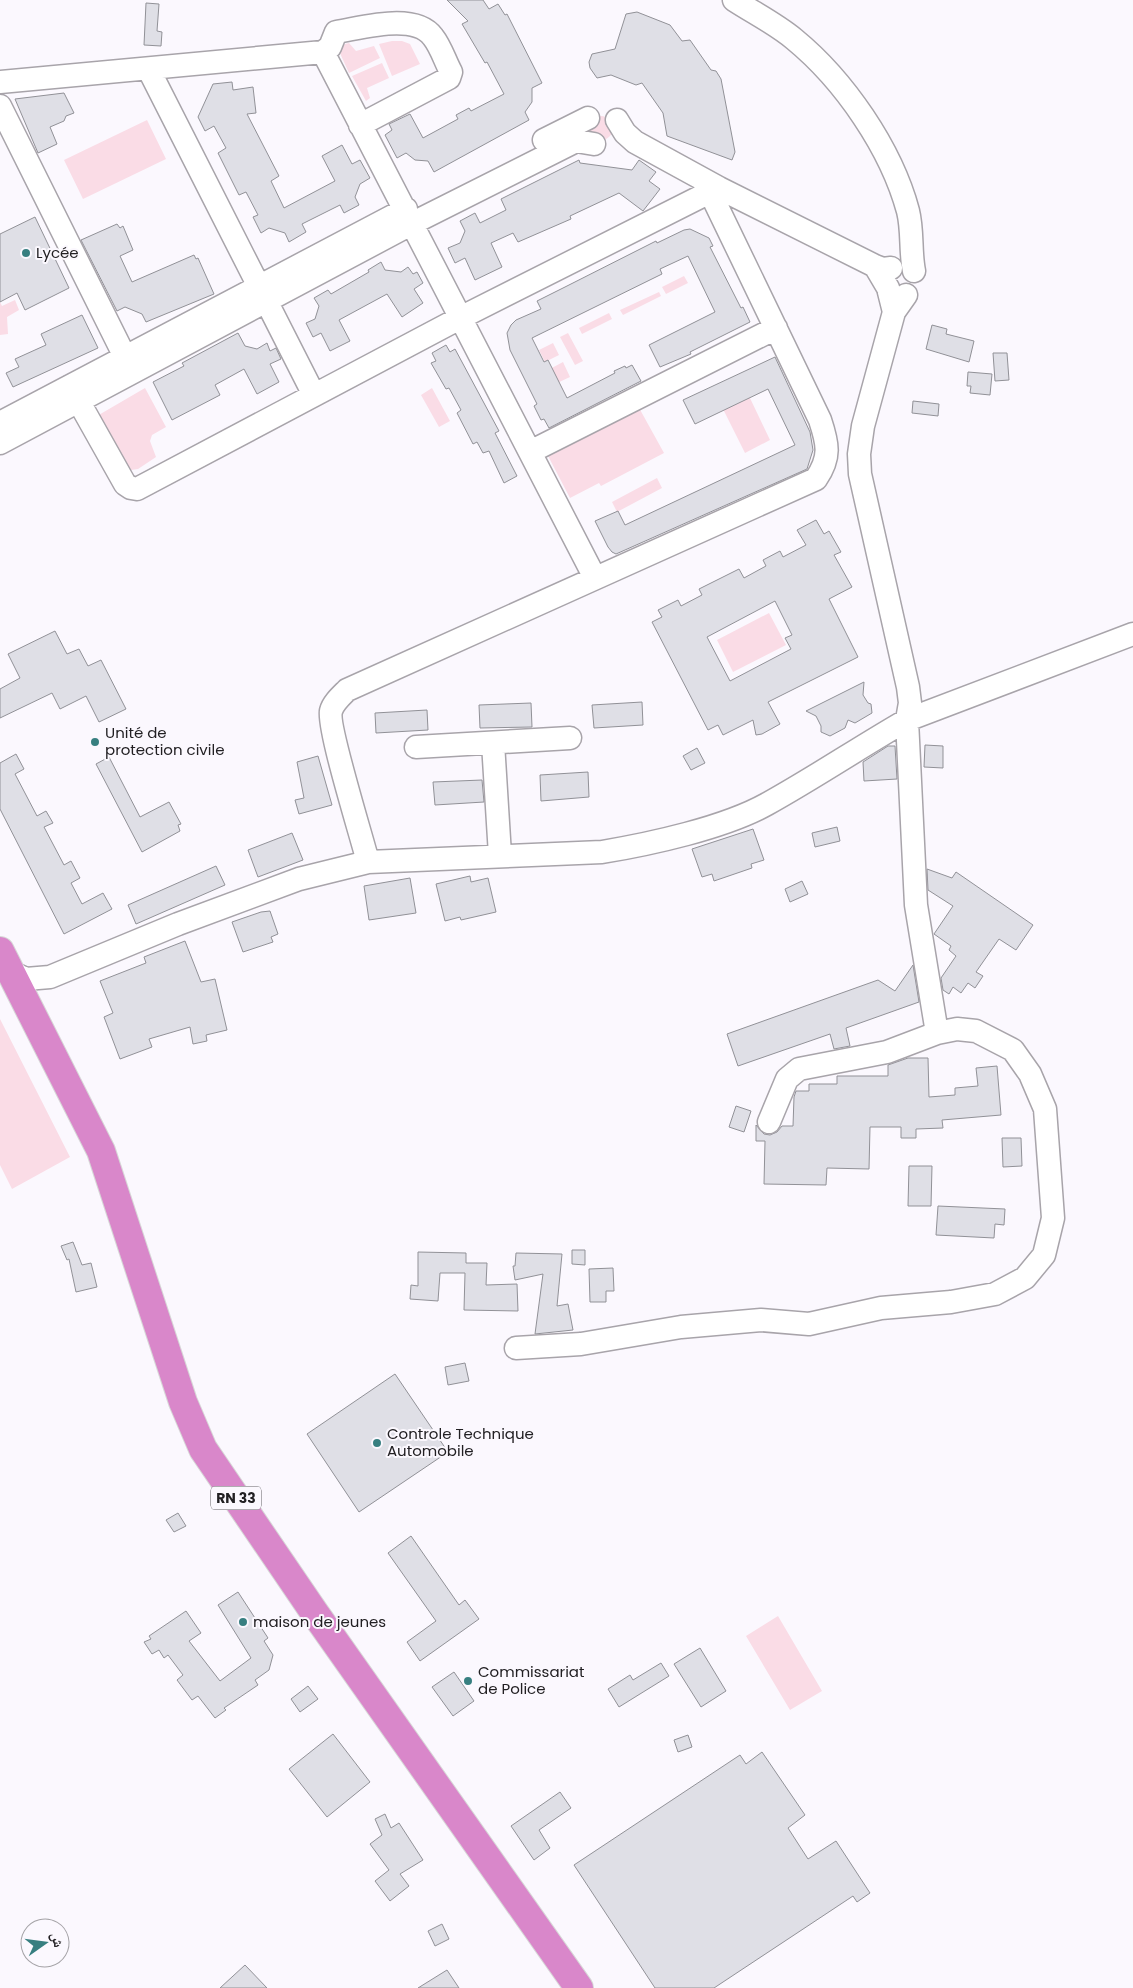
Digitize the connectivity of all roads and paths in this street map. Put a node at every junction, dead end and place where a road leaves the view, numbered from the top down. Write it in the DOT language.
graph roads {
  1 [pos="734,0"];
  2 [pos="323,52"];
  3 [pos="149,70"];
  4 [pos="0,82"];
  5 [pos="0,106"];
  6 [pos="588,118"];
  7 [pos="617,120"];
  8 [pos="360,125"];
  9 [pos="635,142"];
  10 [pos="601,144"];
  11 [pos="714,190"];
  12 [pos="408,217"];
  13 [pos="895,281"];
  14 [pos="262,293"];
  15 [pos="460,318"];
  16 [pos="776,328"];
  17 [pos="128,365"];
  18 [pos="74,393"];
  19 [pos="314,395"];
  20 [pos="0,423"];
  21 [pos="0,443"];
  22 [pos="530,452"];
  23 [pos="595,578"];
  24 [pos="1133,634"];
  25 [pos="907,720"];
  26 [pos="570,738"];
  27 [pos="493,743"];
  28 [pos="416,747"];
  29 [pos="500,855"];
  30 [pos="368,862"];
  31 [pos="4,970"];
  32 [pos="50,977"];
  33 [pos="34,1018"];
  34 [pos="937,1033"];
  35 [pos="768,1122"];
  36 [pos="516,1348"];
  37 [pos="561,1988"];
  38 [pos="579,1988"];
  1 -- 13 [label="street"];
  2 -- 3 [label="street"];
  2 -- 8 [label="street"];
  2 -- 8 [label="street"];
  3 -- 4 [label="street"];
  3 -- 14 [label="street"];
  5 -- 17 [label="street"];
  6 -- 7 [label="street"];
  6 -- 10 [label="street"];
  6 -- 12 [label="street"];
  7 -- 9 [label="street"];
  7 -- 10 [label="street"];
  8 -- 12 [label="street"];
  9 -- 10 [label="street"];
  9 -- 11 [label="street"];
  10 -- 12 [label="street"];
  11 -- 13 [label="street"];
  11 -- 15 [label="street"];
  11 -- 16 [label="street"];
  12 -- 14 [label="street"];
  12 -- 15 [label="street"];
  13 -- 25 [label="street"];
  14 -- 17 [label="street"];
  14 -- 19 [label="street"];
  15 -- 19 [label="street"];
  15 -- 22 [label="street"];
  16 -- 22 [label="street"];
  16 -- 23 [label="street"];
  17 -- 18 [label="street"];
  18 -- 19 [label="street"];
  18 -- 20 [label="street"];
  18 -- 21 [label="street"];
  22 -- 23 [label="street"];
  23 -- 30 [label="street"];
  24 -- 25 [label="street"];
  25 -- 29 [label="street"];
  25 -- 34 [label="street"];
  26 -- 27 [label="street"];
  27 -- 28 [label="street"];
  27 -- 29 [label="street"];
  29 -- 30 [label="street"];
  30 -- 32 [label="street"];
  31 -- 32 [label="street"];
  31 -- 33 [label="highway, RN 33"];
  31 -- 37 [label="highway, RN 33"];
  32 -- 33 [label="street"];
  33 -- 38 [label="highway, RN 33"];
  34 -- 35 [label="street"];
  34 -- 36 [label="street"];
}
